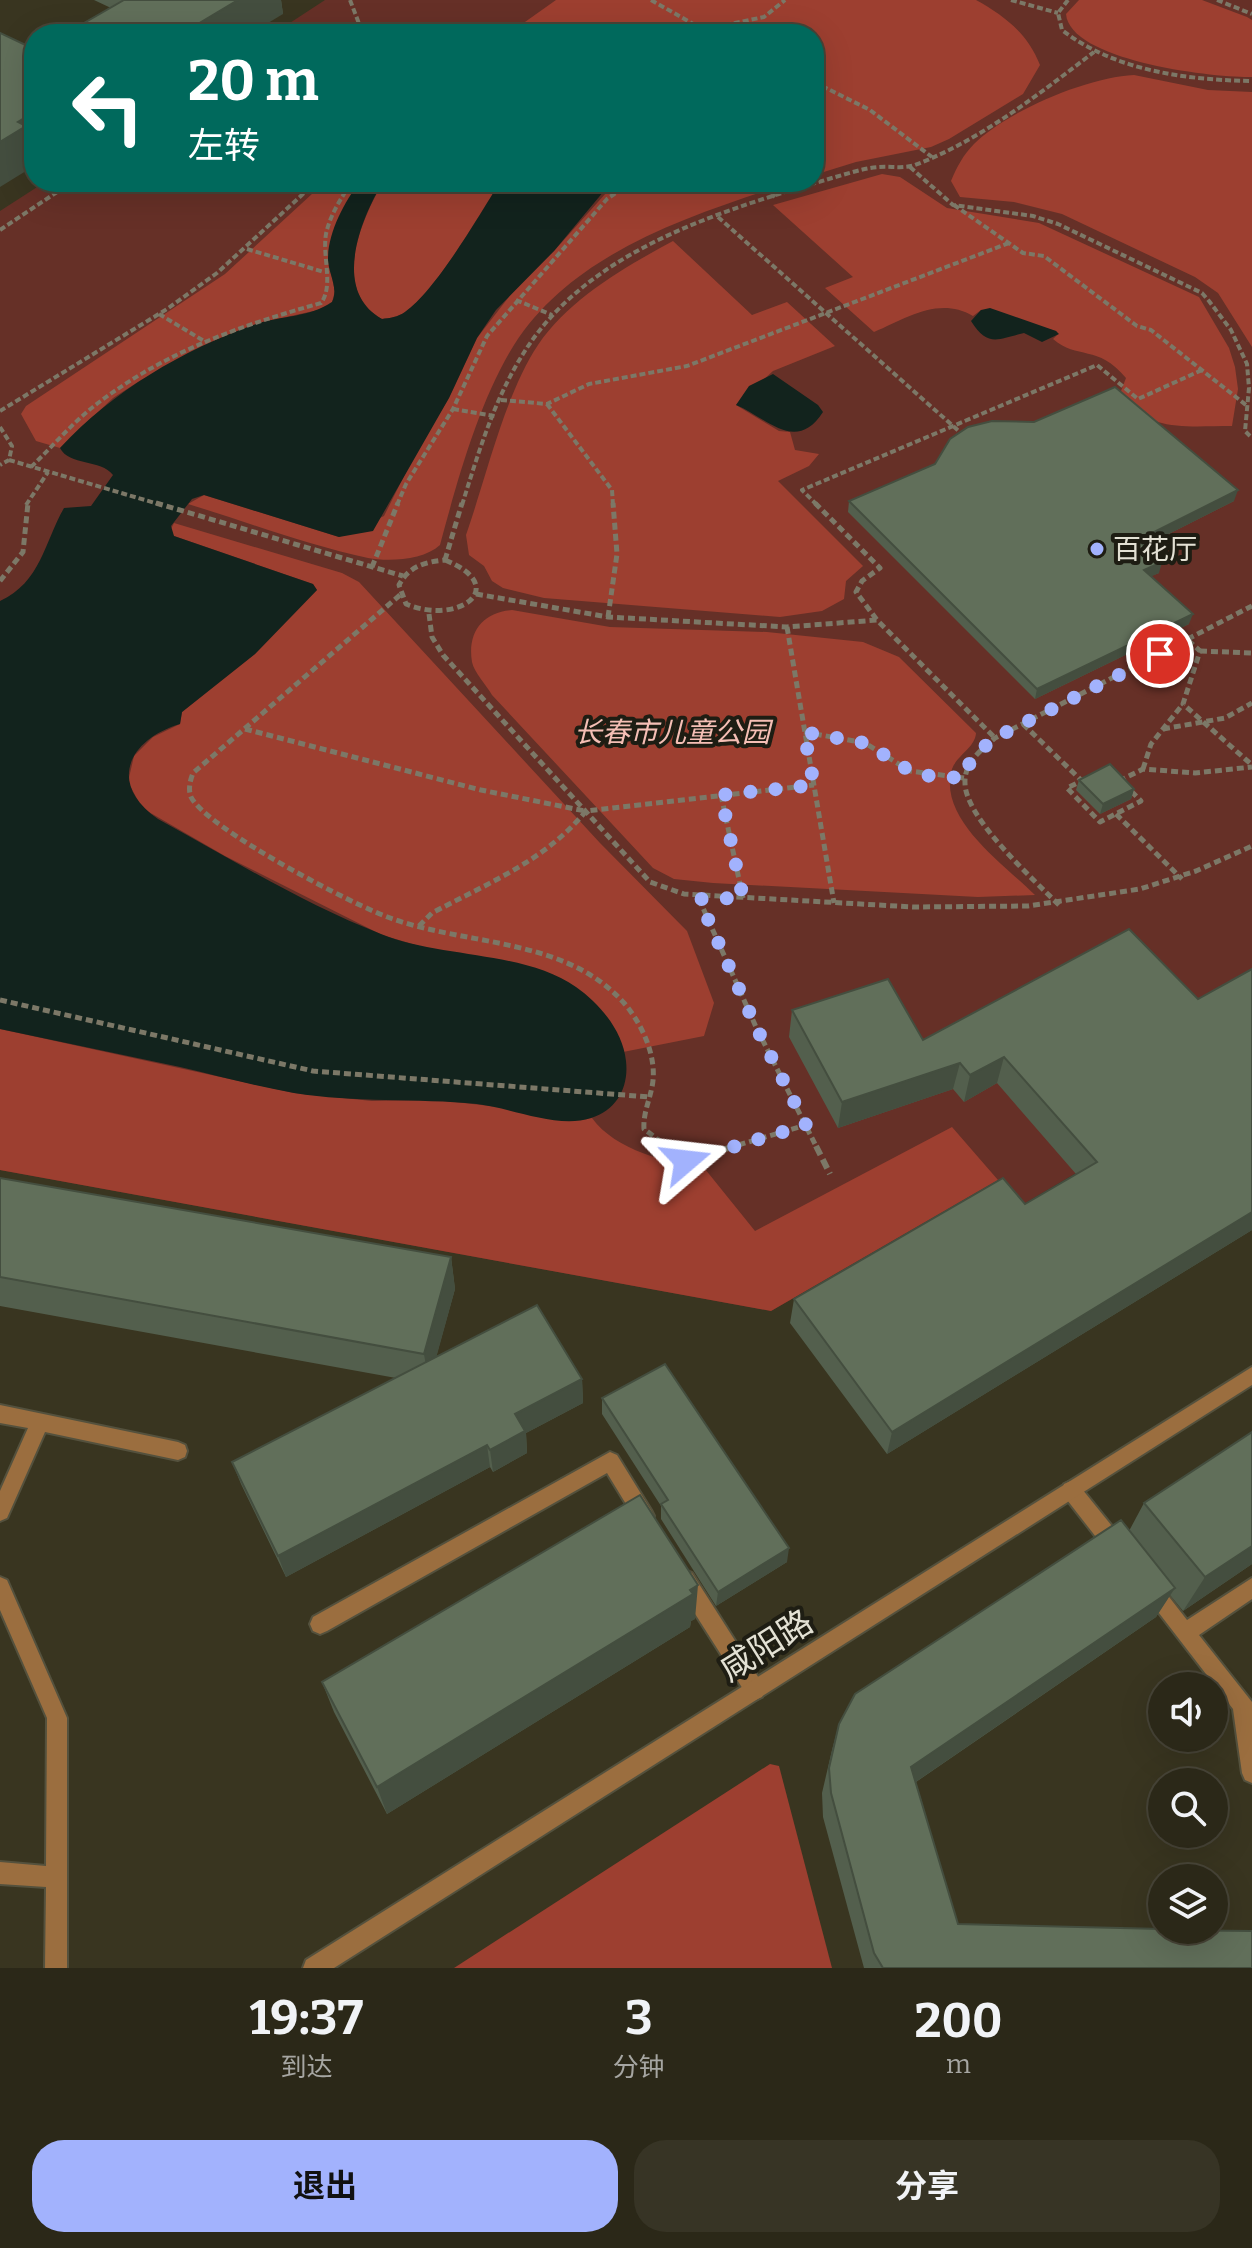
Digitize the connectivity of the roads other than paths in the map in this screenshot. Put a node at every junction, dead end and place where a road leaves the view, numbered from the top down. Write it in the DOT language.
graph roads {
  1 [pos="1252,1375"];
  2 [pos="0,1414"];
  3 [pos="40,1422"];
  4 [pos="178,1451"];
  5 [pos="1071,1490"];
  6 [pos="0,1512"];
  7 [pos="652,1528"];
  8 [pos="678,1569"];
  9 [pos="0,1587"];
  10 [pos="1252,1588"];
  11 [pos="320,1624"];
  12 [pos="1185,1633"];
  13 [pos="755,1690"];
  14 [pos="1252,1773"];
  15 [pos="0,1873"];
  16 [pos="56,1877"];
  17 [pos="56,1968"];
  18 [pos="314,1968"];
  1 -- 5 [label="street, 咸阳路"];
  2 -- 3 [label="street"];
  3 -- 4 [label="street"];
  3 -- 6 [label="street"];
  5 -- 12 [label="street"];
  5 -- 13 [label="street, 咸阳路"];
  7 -- 11 [label="street"];
  8 -- 13 [label="street"];
  9 -- 16 [label="street"];
  10 -- 12 [label="street"];
  12 -- 14 [label="street"];
  13 -- 18 [label="street, 咸阳路"];
  15 -- 16 [label="street"];
  16 -- 17 [label="street"];
}
